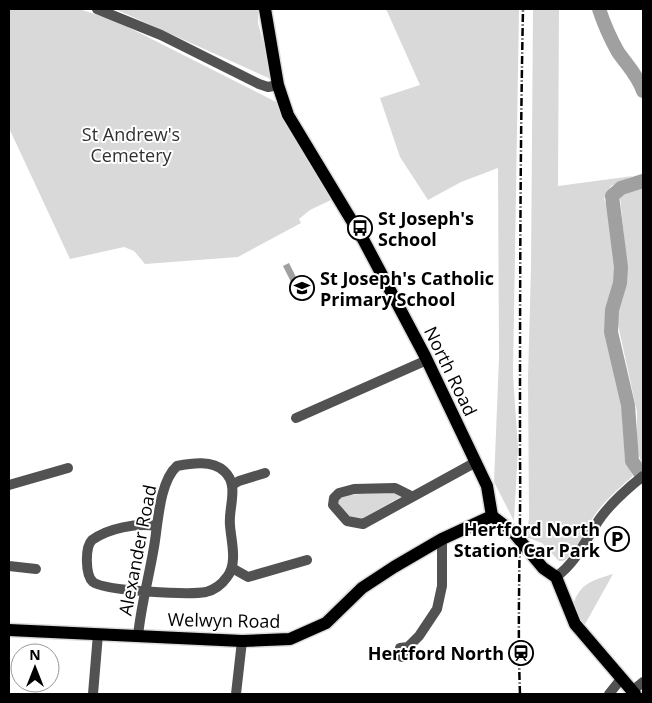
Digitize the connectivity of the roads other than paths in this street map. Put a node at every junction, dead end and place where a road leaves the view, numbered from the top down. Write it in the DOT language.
graph roads {
  1 [pos="97,9"];
  2 [pos="266,9"];
  3 [pos="278,85"];
  4 [pos="427,360"];
  5 [pos="296,418"];
  6 [pos="476,462"];
  7 [pos="68,468"];
  8 [pos="265,473"];
  9 [pos="639,479"];
  10 [pos="9,485"];
  11 [pos="232,485"];
  12 [pos="411,496"];
  13 [pos="492,516"];
  14 [pos="156,526"];
  15 [pos="442,539"];
  16 [pos="307,560"];
  17 [pos="9,566"];
  18 [pos="232,568"];
  19 [pos="36,569"];
  20 [pos="556,577"];
  21 [pos="144,591"];
  22 [pos="9,630"];
  23 [pos="98,634"];
  24 [pos="138,636"];
  25 [pos="242,641"];
  26 [pos="408,647"];
  27 [pos="621,679"];
  28 [pos="643,682"];
  29 [pos="634,693"];
  30 [pos="94,694"];
  31 [pos="236,694"];
  32 [pos="609,694"];
  1 -- 3 [label="street"];
  2 -- 3 [label="main road, North Road"];
  3 -- 4 [label="main road, North Road"];
  4 -- 5 [label="street"];
  4 -- 6 [label="main road, North Road"];
  6 -- 12 [label="street"];
  6 -- 13 [label="main road, North Road"];
  7 -- 10 [label="street"];
  8 -- 11 [label="street"];
  9 -- 20 [label="street"];
  11 -- 14 [label="street, Alexander Road"];
  11 -- 18 [label="street"];
  12 -- 12 [label="street"];
  13 -- 15 [label="main road, Welwyn Road"];
  13 -- 20 [label="main road"];
  14 -- 21 [label="street, Alexander Road"];
  14 -- 21 [label="street"];
  15 -- 25 [label="main road, Welwyn Road"];
  15 -- 26 [label="street"];
  16 -- 18 [label="street"];
  17 -- 19 [label="street"];
  18 -- 21 [label="street"];
  20 -- 27 [label="main road"];
  21 -- 24 [label="street, Alexander Road"];
  22 -- 23 [label="main road, Welwyn Road"];
  23 -- 24 [label="main road, Welwyn Road"];
  23 -- 30 [label="street"];
  24 -- 25 [label="main road, Welwyn Road"];
  25 -- 31 [label="street"];
  27 -- 29 [label="main road"];
  27 -- 32 [label="street"];
  28 -- 29 [label="street"];
}
